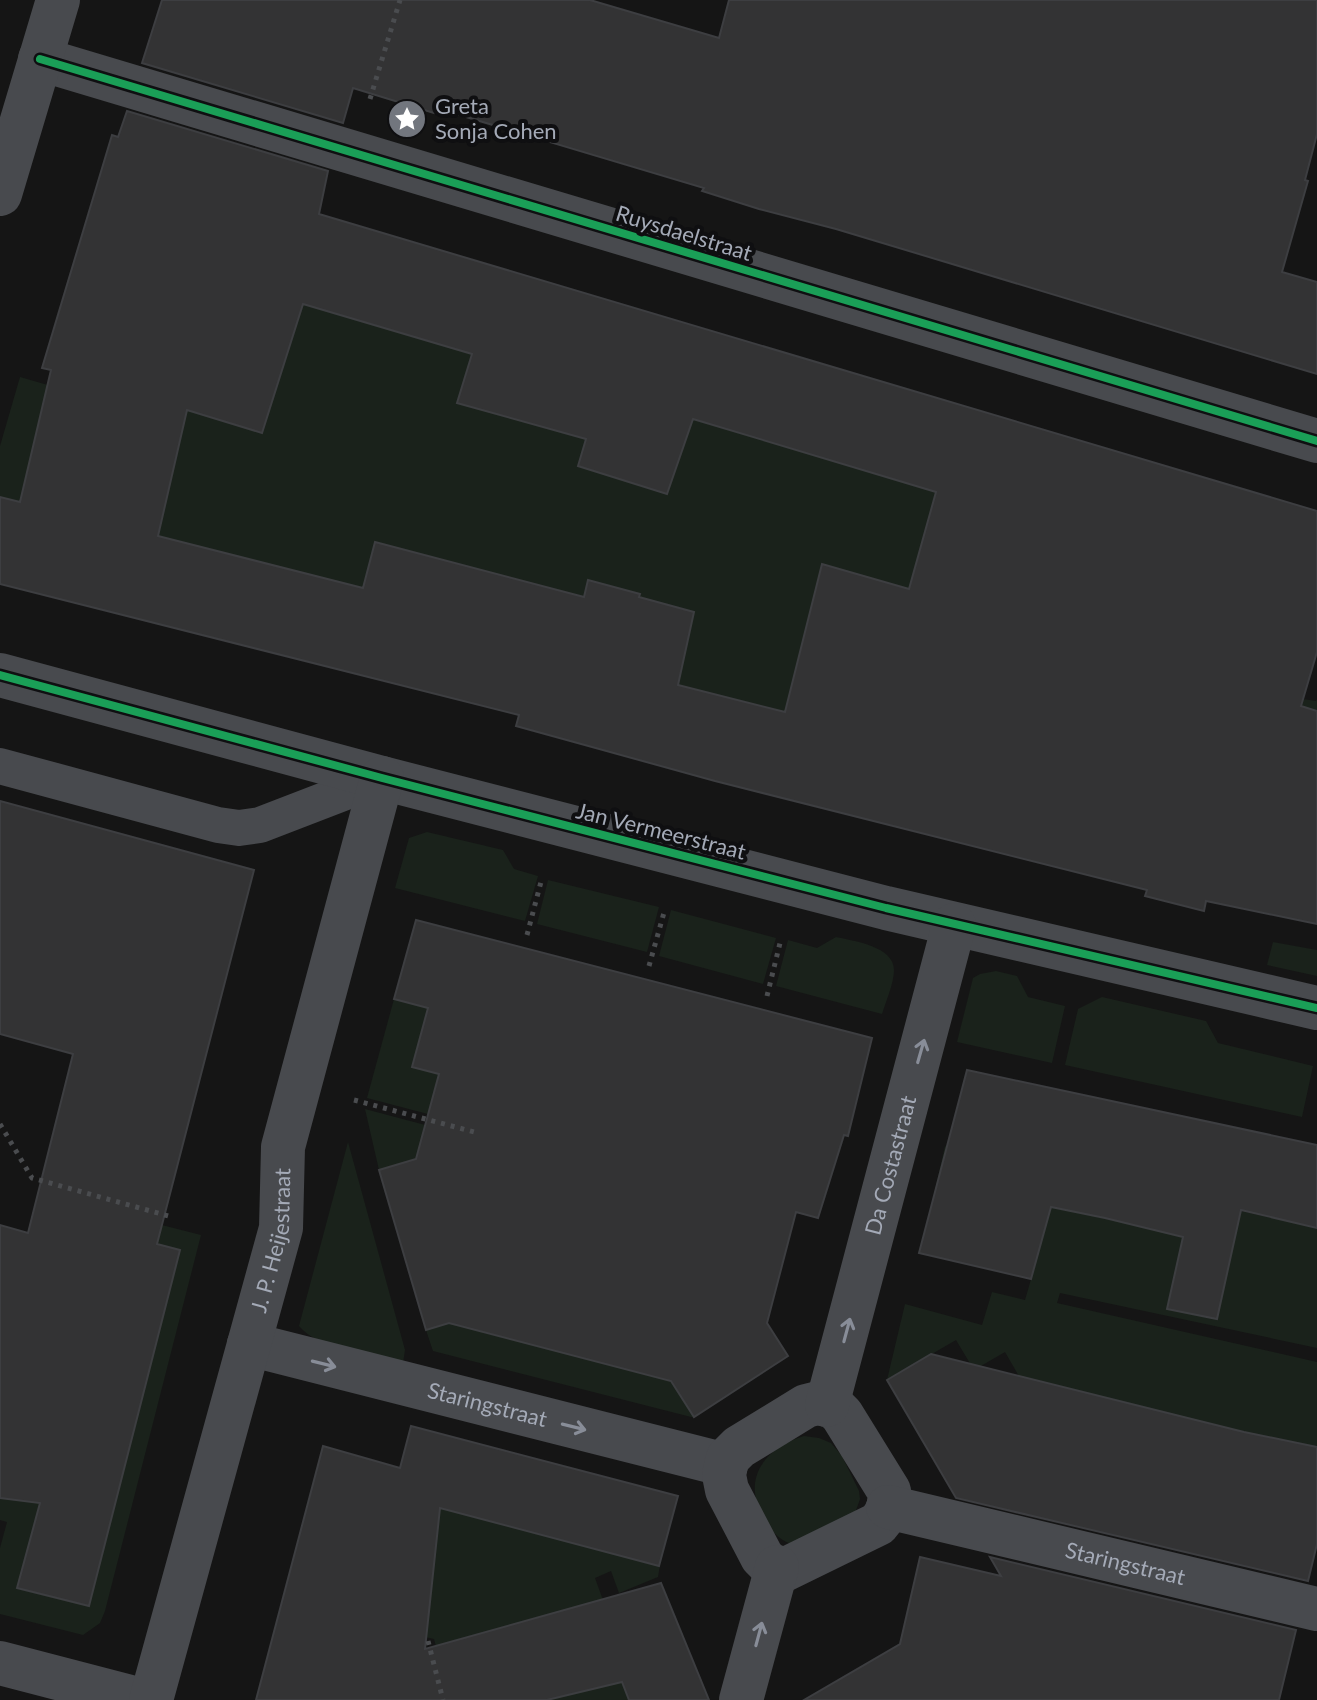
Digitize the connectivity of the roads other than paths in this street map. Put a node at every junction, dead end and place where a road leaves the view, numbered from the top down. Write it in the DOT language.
graph roads {
  1 [pos="58,0"];
  2 [pos="40,59"];
  3 [pos="0,194"];
  4 [pos="1317,441"];
  5 [pos="0,675"];
  6 [pos="0,766"];
  7 [pos="382,778"];
  8 [pos="954,925"];
  9 [pos="1317,1008"];
  10 [pos="249,1344"];
  11 [pos="827,1405"];
  12 [pos="726,1465"];
  13 [pos="888,1507"];
  14 [pos="777,1567"];
  15 [pos="1317,1609"];
  16 [pos="0,1663"];
  17 [pos="142,1700"];
  18 [pos="151,1700"];
  19 [pos="741,1700"];
  1 -- 2 [label="street"];
  2 -- 3 [label="street"];
  2 -- 4 [label="street, Ruysdaelstraat"];
  5 -- 7 [label="street, Jan Vermeerstraat"];
  6 -- 7 [label="lane"];
  7 -- 8 [label="street, Jan Vermeerstraat"];
  7 -- 10 [label="street, J. P. Heijestraat"];
  8 -- 9 [label="street, Jan Vermeerstraat"];
  11 -- 8 [label="street, Da Costastraat, one-way"];
  10 -- 12 [label="street, Staringstraat, one-way"];
  10 -- 18 [label="street, J. P. Heijestraat"];
  11 -- 12 [label="street"];
  11 -- 13 [label="street"];
  12 -- 14 [label="street"];
  13 -- 14 [label="street"];
  13 -- 15 [label="street, Staringstraat"];
  19 -- 14 [label="street, one-way"];
  16 -- 17 [label="street"];
}
